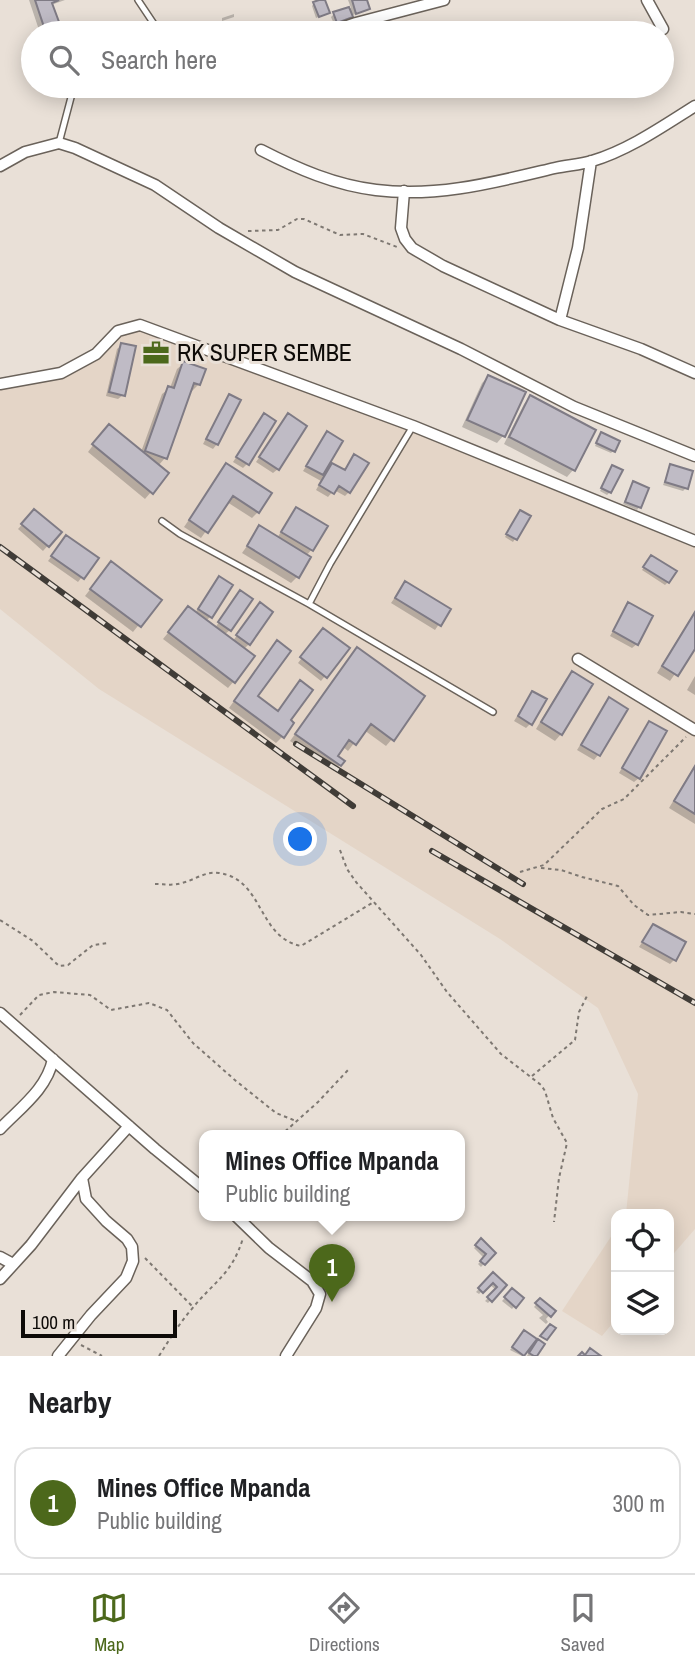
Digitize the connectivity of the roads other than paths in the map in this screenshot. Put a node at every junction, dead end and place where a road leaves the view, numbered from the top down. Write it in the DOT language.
graph roads {
  1 [pos="138,0"];
  2 [pos="444,0"];
  3 [pos="647,0"];
  4 [pos="431,2"];
  5 [pos="152,21"];
  6 [pos="363,21"];
  7 [pos="659,21"];
  8 [pos="71,98"];
  9 [pos="695,106"];
  10 [pos="59,143"];
  11 [pos="261,150"];
  12 [pos="591,161"];
  13 [pos="0,166"];
  14 [pos="404,191"];
  15 [pos="560,320"];
  16 [pos="695,373"];
  17 [pos="0,383"];
  18 [pos="413,426"];
  19 [pos="695,456"];
  20 [pos="162,521"];
  21 [pos="695,541"];
  22 [pos="309,604"];
  23 [pos="578,659"];
  24 [pos="494,712"];
  25 [pos="695,730"];
  26 [pos="0,1013"];
  27 [pos="53,1059"];
  28 [pos="129,1126"];
  29 [pos="0,1129"];
  30 [pos="82,1178"];
  31 [pos="199,1185"];
  32 [pos="241,1221"];
  33 [pos="0,1257"];
  34 [pos="13,1265"];
  35 [pos="0,1279"];
  36 [pos="58,1356"];
  37 [pos="286,1356"];
  1 -- 5 [label="lane"];
  2 -- 4 [label="street"];
  3 -- 7 [label="street"];
  4 -- 6 [label="street"];
  8 -- 10 [label="lane"];
  9 -- 12 [label="street"];
  10 -- 13 [label="street"];
  10 -- 19 [label="street"];
  11 -- 14 [label="street"];
  12 -- 14 [label="street"];
  12 -- 15 [label="street"];
  14 -- 15 [label="street"];
  15 -- 16 [label="street"];
  17 -- 18 [label="street"];
  18 -- 21 [label="street"];
  18 -- 22 [label="lane"];
  20 -- 22 [label="lane"];
  22 -- 24 [label="lane"];
  23 -- 25 [label="street"];
  26 -- 27 [label="street"];
  27 -- 28 [label="street"];
  27 -- 29 [label="street"];
  28 -- 30 [label="street"];
  28 -- 31 [label="street"];
  30 -- 34 [label="street"];
  30 -- 36 [label="street"];
  32 -- 37 [label="street"];
  33 -- 34 [label="street"];
  34 -- 35 [label="street"];
}
